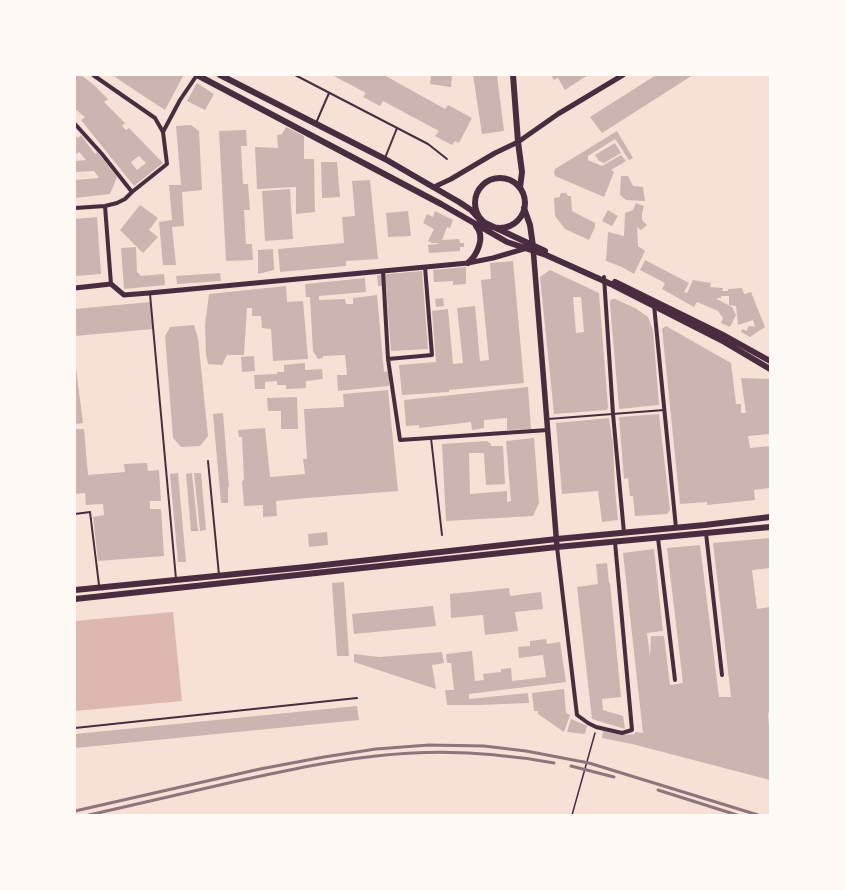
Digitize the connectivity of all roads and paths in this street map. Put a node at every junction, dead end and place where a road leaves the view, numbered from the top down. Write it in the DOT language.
graph roads {
  1 [pos="93,75"];
  2 [pos="197,75"];
  3 [pos="220,75"];
  4 [pos="295,75"];
  5 [pos="514,75"];
  6 [pos="623,75"];
  7 [pos="329,93"];
  8 [pos="75,124"];
  9 [pos="316,124"];
  10 [pos="397,128"];
  11 [pos="163,132"];
  12 [pos="518,142"];
  13 [pos="385,159"];
  14 [pos="448,159"];
  15 [pos="434,187"];
  16 [pos="520,188"];
  17 [pos="132,192"];
  18 [pos="105,206"];
  19 [pos="75,208"];
  20 [pos="524,208"];
  21 [pos="477,214"];
  22 [pos="480,221"];
  23 [pos="473,222"];
  24 [pos="491,226"];
  25 [pos="484,230"];
  26 [pos="526,249"];
  27 [pos="533,249"];
  28 [pos="468,263"];
  29 [pos="425,267"];
  30 [pos="382,271"];
  31 [pos="603,279"];
  32 [pos="111,284"];
  33 [pos="75,288"];
  34 [pos="149,293"];
  35 [pos="654,304"];
  36 [pos="388,359"];
  37 [pos="770,361"];
  38 [pos="770,369"];
  39 [pos="665,410"];
  40 [pos="613,414"];
  41 [pos="547,419"];
  42 [pos="548,430"];
  43 [pos="431,438"];
  44 [pos="208,461"];
  45 [pos="75,514"];
  46 [pos="770,517"];
  47 [pos="770,527"];
  48 [pos="676,528"];
  49 [pos="624,533"];
  50 [pos="706,533"];
  51 [pos="442,535"];
  52 [pos="658,538"];
  53 [pos="557,539"];
  54 [pos="615,542"];
  55 [pos="557,547"];
  56 [pos="219,576"];
  57 [pos="176,580"];
  58 [pos="100,588"];
  59 [pos="75,590"];
  60 [pos="75,599"];
  61 [pos="722,675"];
  62 [pos="675,680"];
  63 [pos="357,698"];
  64 [pos="596,727"];
  65 [pos="75,728"];
  66 [pos="572,815"];
  1 -- 11 [label="street"];
  2 -- 11 [label="street"];
  2 -- 23 [label="main road"];
  3 -- 9 [label="main road"];
  4 -- 7 [label="lane"];
  5 -- 12 [label="main road"];
  6 -- 12 [label="street"];
  7 -- 9 [label="lane"];
  7 -- 10 [label="lane"];
  8 -- 17 [label="street"];
  9 -- 13 [label="main road"];
  10 -- 13 [label="lane"];
  10 -- 14 [label="lane"];
  11 -- 17 [label="street"];
  12 -- 15 [label="street"];
  12 -- 16 [label="main road"];
  13 -- 15 [label="main road"];
  15 -- 22 [label="main road"];
  16 -- 20 [label="main road"];
  16 -- 21 [label="main road"];
  17 -- 18 [label="street"];
  18 -- 19 [label="street"];
  18 -- 32 [label="street"];
  20 -- 24 [label="main road"];
  20 -- 27 [label="main road"];
  21 -- 22 [label="main road"];
  21 -- 24 [label="main road"];
  22 -- 24 [label="main road"];
  22 -- 25 [label="main road"];
  23 -- 25 [label="main road"];
  23 -- 28 [label="main road"];
  24 -- 27 [label="main road"];
  25 -- 26 [label="main road"];
  26 -- 27 [label="main road"];
  26 -- 28 [label="street"];
  27 -- 31 [label="main road"];
  27 -- 41 [label="main road"];
  28 -- 29 [label="street"];
  29 -- 30 [label="street"];
  29 -- 36 [label="street"];
  30 -- 34 [label="street"];
  30 -- 36 [label="street"];
  31 -- 35 [label="main road"];
  31 -- 40 [label="street"];
  32 -- 33 [label="street"];
  32 -- 34 [label="street"];
  34 -- 57 [label="lane"];
  35 -- 37 [label="main road"];
  35 -- 38 [label="main road"];
  35 -- 39 [label="street"];
  36 -- 43 [label="street"];
  39 -- 40 [label="lane"];
  39 -- 48 [label="street"];
  40 -- 41 [label="lane"];
  40 -- 49 [label="street"];
  41 -- 42 [label="main road"];
  42 -- 43 [label="street"];
  42 -- 53 [label="main road"];
  43 -- 51 [label="lane"];
  44 -- 56 [label="lane"];
  45 -- 58 [label="lane"];
  46 -- 48 [label="main road"];
  47 -- 50 [label="main road"];
  48 -- 49 [label="main road"];
  49 -- 53 [label="main road"];
  50 -- 52 [label="main road"];
  50 -- 61 [label="street"];
  52 -- 54 [label="main road"];
  52 -- 62 [label="street"];
  53 -- 55 [label="main road"];
  53 -- 56 [label="main road"];
  54 -- 55 [label="main road"];
  54 -- 64 [label="street"];
  55 -- 60 [label="main road"];
  55 -- 64 [label="street"];
  56 -- 57 [label="main road"];
  57 -- 58 [label="main road"];
  58 -- 59 [label="main road"];
  63 -- 65 [label="lane"];
  64 -- 66 [label="path"];
}
